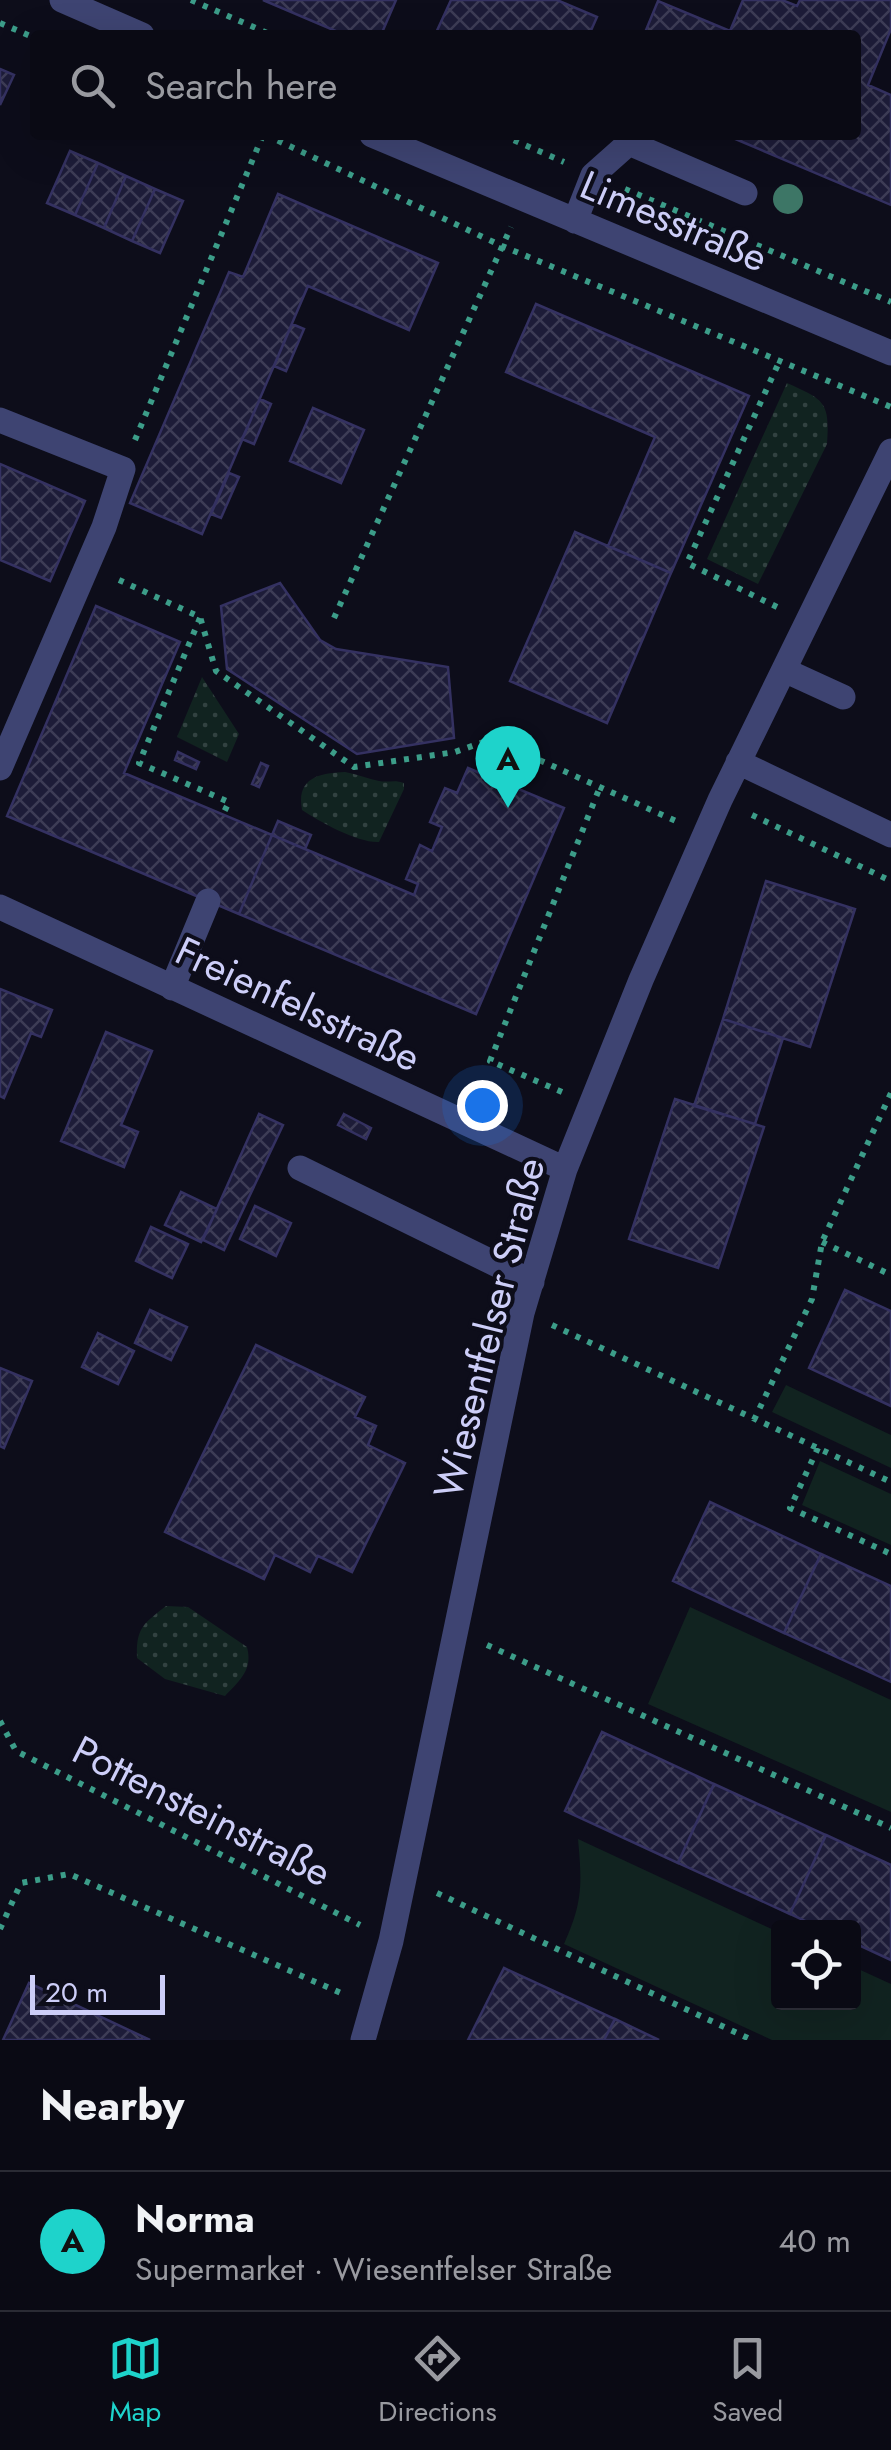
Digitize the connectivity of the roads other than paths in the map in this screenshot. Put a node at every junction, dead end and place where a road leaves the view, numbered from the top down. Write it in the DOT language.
graph roads {
  1 [pos="71,2"];
  2 [pos="131,30"];
  3 [pos="384,140"];
  4 [pos="745,194"];
  5 [pos="574,221"];
  6 [pos="891,353"];
  7 [pos="0,420"];
  8 [pos="891,451"];
  9 [pos="784,670"];
  10 [pos="843,698"];
  11 [pos="738,762"];
  12 [pos="0,768"];
  13 [pos="891,835"];
  14 [pos="208,901"];
  15 [pos="0,907"];
  16 [pos="172,988"];
  17 [pos="300,1168"];
  18 [pos="565,1169"];
  19 [pos="532,1282"];
  20 [pos="363,2040"];
  1 -- 2 [label="street"];
  3 -- 5 [label="street, Limesstraße"];
  4 -- 5 [label="street"];
  5 -- 6 [label="street, Limesstraße"];
  7 -- 12 [label="street"];
  8 -- 9 [label="street, Wiesentfelser Straße"];
  9 -- 10 [label="street"];
  9 -- 11 [label="street, Wiesentfelser Straße"];
  11 -- 13 [label="street"];
  11 -- 18 [label="street, Wiesentfelser Straße"];
  14 -- 16 [label="street"];
  15 -- 16 [label="street, Freienfelsstraße"];
  16 -- 18 [label="street, Freienfelsstraße"];
  17 -- 19 [label="street"];
  18 -- 19 [label="street, Wiesentfelser Straße"];
  19 -- 20 [label="street, Wiesentfelser Straße"];
}
